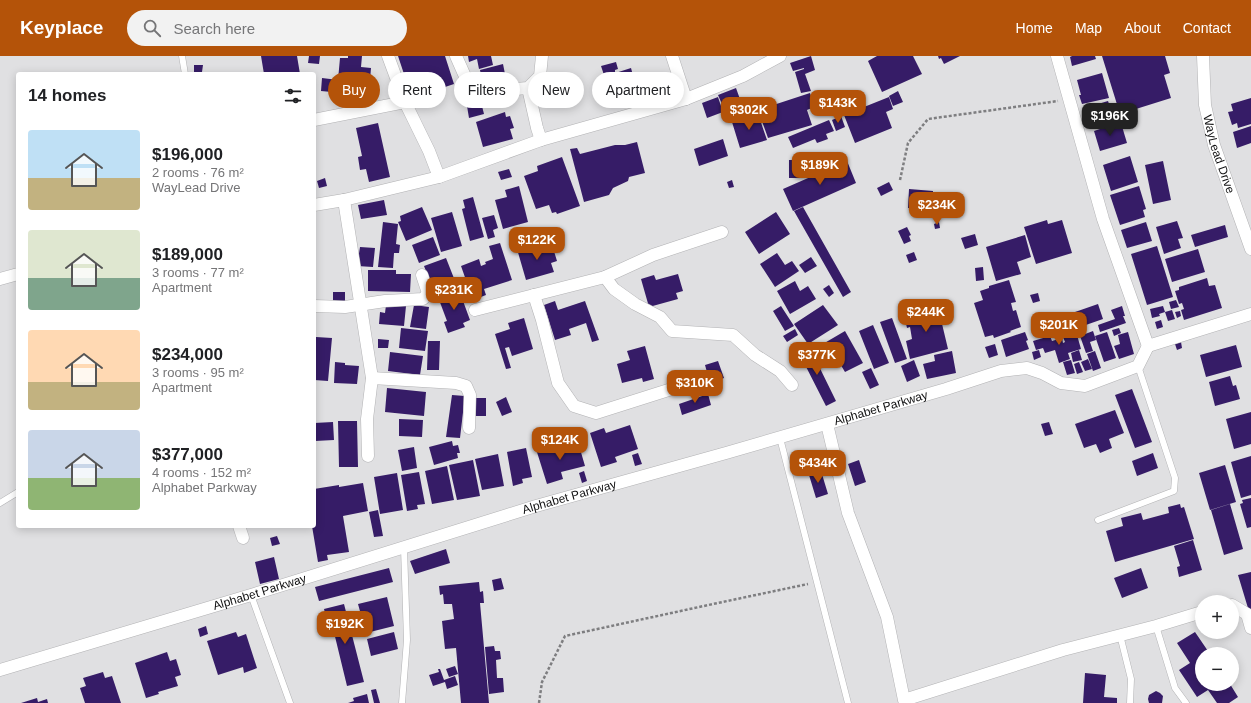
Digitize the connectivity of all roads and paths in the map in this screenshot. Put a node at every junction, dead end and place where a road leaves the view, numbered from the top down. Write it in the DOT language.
graph roads {
  1 [pos="182,56"];
  2 [pos="388,56"];
  3 [pos="456,56"];
  4 [pos="542,56"];
  5 [pos="672,56"];
  6 [pos="780,56"];
  7 [pos="1057,56"];
  8 [pos="1203,56"];
  9 [pos="185,72"];
  10 [pos="394,72"];
  11 [pos="540,72"];
  12 [pos="528,88"];
  13 [pos="686,99"];
  14 [pos="1070,99"];
  15 [pos="388,105"];
  16 [pos="408,108"];
  17 [pos="532,108"];
  18 [pos="316,120"];
  19 [pos="541,140"];
  20 [pos="439,177"];
  21 [pos="900,180"];
  22 [pos="344,200"];
  23 [pos="316,205"];
  24 [pos="722,232"];
  25 [pos="1251,250"];
  26 [pos="16,275"];
  27 [pos="422,275"];
  28 [pos="605,277"];
  29 [pos="0,279"];
  30 [pos="534,295"];
  31 [pos="360,305"];
  32 [pos="316,306"];
  33 [pos="475,310"];
  34 [pos="1251,314"];
  35 [pos="1148,346"];
  36 [pos="1138,366"];
  37 [pos="372,378"];
  38 [pos="700,380"];
  39 [pos="792,384"];
  40 [pos="827,424"];
  41 [pos="469,428"];
  42 [pos="780,438"];
  43 [pos="368,456"];
  44 [pos="16,493"];
  45 [pos="0,503"];
  46 [pos="1098,520"];
  47 [pos="404,548"];
  48 [pos="817,582"];
  49 [pos="251,595"];
  50 [pos="1239,609"];
  51 [pos="1195,614"];
  52 [pos="1156,626"];
  53 [pos="1251,628"];
  54 [pos="1120,635"];
  55 [pos="0,670"];
  56 [pos="290,703"];
  57 [pos="402,703"];
  58 [pos="540,703"];
  59 [pos="848,703"];
  60 [pos="1130,703"];
  61 [pos="1186,703"];
  1 -- 9 [label="lane"];
  2 -- 10 [label="street"];
  3 -- 12 [label="street"];
  4 -- 11 [label="street"];
  5 -- 13 [label="street"];
  6 -- 13 [label="street"];
  7 -- 14 [label="street"];
  8 -- 25 [label="street, WayLead Drive"];
  13 -- 19 [label="street"];
  14 -- 21 [label="path"];
  14 -- 35 [label="street"];
  15 -- 18 [label="street"];
  16 -- 20 [label="street"];
  17 -- 19 [label="street"];
  19 -- 20 [label="street"];
  20 -- 22 [label="street"];
  22 -- 23 [label="street"];
  22 -- 31 [label="street"];
  24 -- 28 [label="street"];
  26 -- 29 [label="street"];
  27 -- 31 [label="street"];
  28 -- 30 [label="street"];
  28 -- 39 [label="street"];
  30 -- 33 [label="street"];
  30 -- 38 [label="street"];
  31 -- 32 [label="street"];
  31 -- 37 [label="street"];
  34 -- 35 [label="street"];
  35 -- 36 [label="street"];
  36 -- 40 [label="street, Alphabet Parkway"];
  36 -- 46 [label="lane"];
  37 -- 41 [label="street"];
  37 -- 43 [label="street"];
  40 -- 42 [label="street, Alphabet Parkway"];
  40 -- 54 [label="street"];
  42 -- 47 [label="street, Alphabet Parkway"];
  42 -- 48 [label="lane"];
  44 -- 45 [label="lane"];
  47 -- 49 [label="street, Alphabet Parkway"];
  47 -- 57 [label="lane"];
  48 -- 58 [label="path"];
  48 -- 59 [label="lane"];
  49 -- 55 [label="street, Alphabet Parkway"];
  49 -- 56 [label="lane"];
  50 -- 53 [label="street"];
  51 -- 52 [label="street"];
  52 -- 54 [label="street"];
  52 -- 61 [label="lane"];
  54 -- 60 [label="lane"];
}
